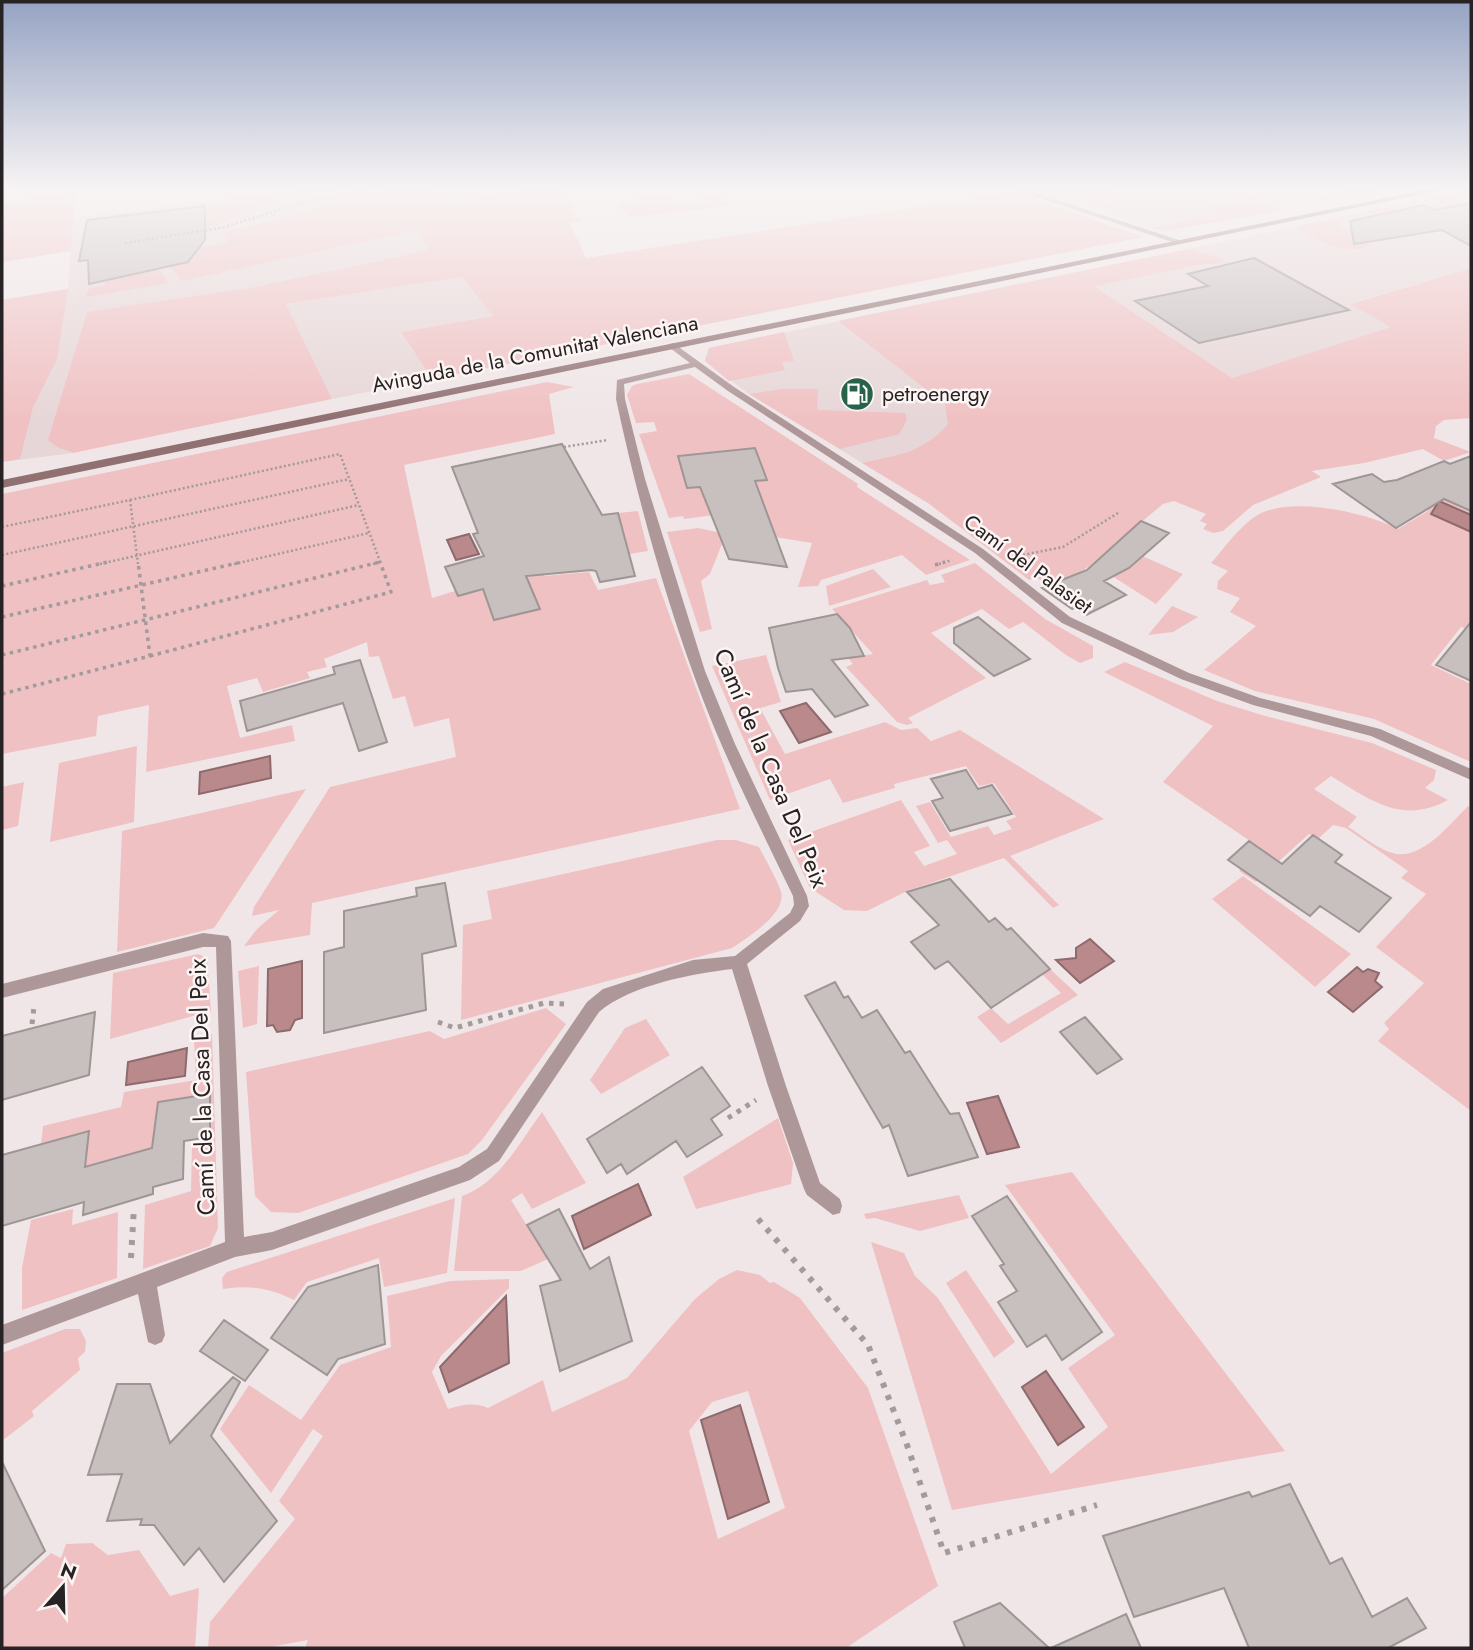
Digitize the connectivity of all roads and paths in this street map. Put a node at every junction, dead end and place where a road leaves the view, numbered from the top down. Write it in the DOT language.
graph roads {
  1 [pos="1069,265"];
  2 [pos="673,346"];
  3 [pos="696,364"];
  4 [pos="610,439"];
  5 [pos="564,447"];
  6 [pos="349,479"];
  7 [pos="2,484"];
  8 [pos="130,500"];
  9 [pos="359,505"];
  10 [pos="1118,513"];
  11 [pos="133,526"];
  12 [pos="2,527"];
  13 [pos="369,533"];
  14 [pos="974,547"];
  15 [pos="2,555"];
  16 [pos="137,555"];
  17 [pos="380,562"];
  18 [pos="141,585"];
  19 [pos="2,586"];
  20 [pos="2,617"];
  21 [pos="145,619"];
  22 [pos="2,655"];
  23 [pos="150,656"];
  24 [pos="2,694"];
  25 [pos="1471,775"];
  26 [pos="738,962"];
  27 [pos="2,991"];
  28 [pos="593,1007"];
  29 [pos="438,1022"];
  30 [pos="833,1206"];
  31 [pos="134,1207"];
  32 [pos="758,1220"];
  33 [pos="235,1248"];
  34 [pos="138,1284"];
  35 [pos="2,1335"];
  36 [pos="155,1335"];
  37 [pos="1097,1505"];
  1 -- 2 [label="main road, Avinguda de la Comunitat Valenciana"];
  2 -- 3 [label="lane, Camí del Palasiet"];
  2 -- 7 [label="main road, Avinguda de la Comunitat Valenciana"];
  3 -- 14 [label="lane, Camí del Palasiet"];
  3 -- 26 [label="lane, Camí de la Casa Del Peix"];
  4 -- 5 [label="path"];
  6 -- 8 [label="path"];
  6 -- 9 [label="path"];
  6 -- 11 [label="path"];
  8 -- 11 [label="path"];
  8 -- 12 [label="path"];
  9 -- 13 [label="path"];
  9 -- 16 [label="path"];
  10 -- 14 [label="path"];
  11 -- 15 [label="path"];
  11 -- 16 [label="path"];
  13 -- 17 [label="path"];
  13 -- 18 [label="path"];
  14 -- 25 [label="lane, Camí del Palasiet"];
  16 -- 18 [label="path"];
  16 -- 19 [label="path"];
  17 -- 21 [label="path"];
  17 -- 23 [label="path"];
  18 -- 20 [label="path"];
  18 -- 21 [label="path"];
  21 -- 22 [label="path"];
  21 -- 23 [label="path"];
  23 -- 24 [label="path"];
  26 -- 28 [label="lane, Camí de la Casa Del Peix"];
  26 -- 30 [label="lane"];
  27 -- 33 [label="lane, Camí de la Casa Del Peix"];
  28 -- 29 [label="path"];
  28 -- 33 [label="lane, Camí de la Casa Del Peix"];
  31 -- 34 [label="path"];
  32 -- 37 [label="path"];
  33 -- 34 [label="lane, Camí de la Casa Del Peix"];
  34 -- 35 [label="lane, Camí de la Casa Del Peix"];
  34 -- 36 [label="lane"];
}
